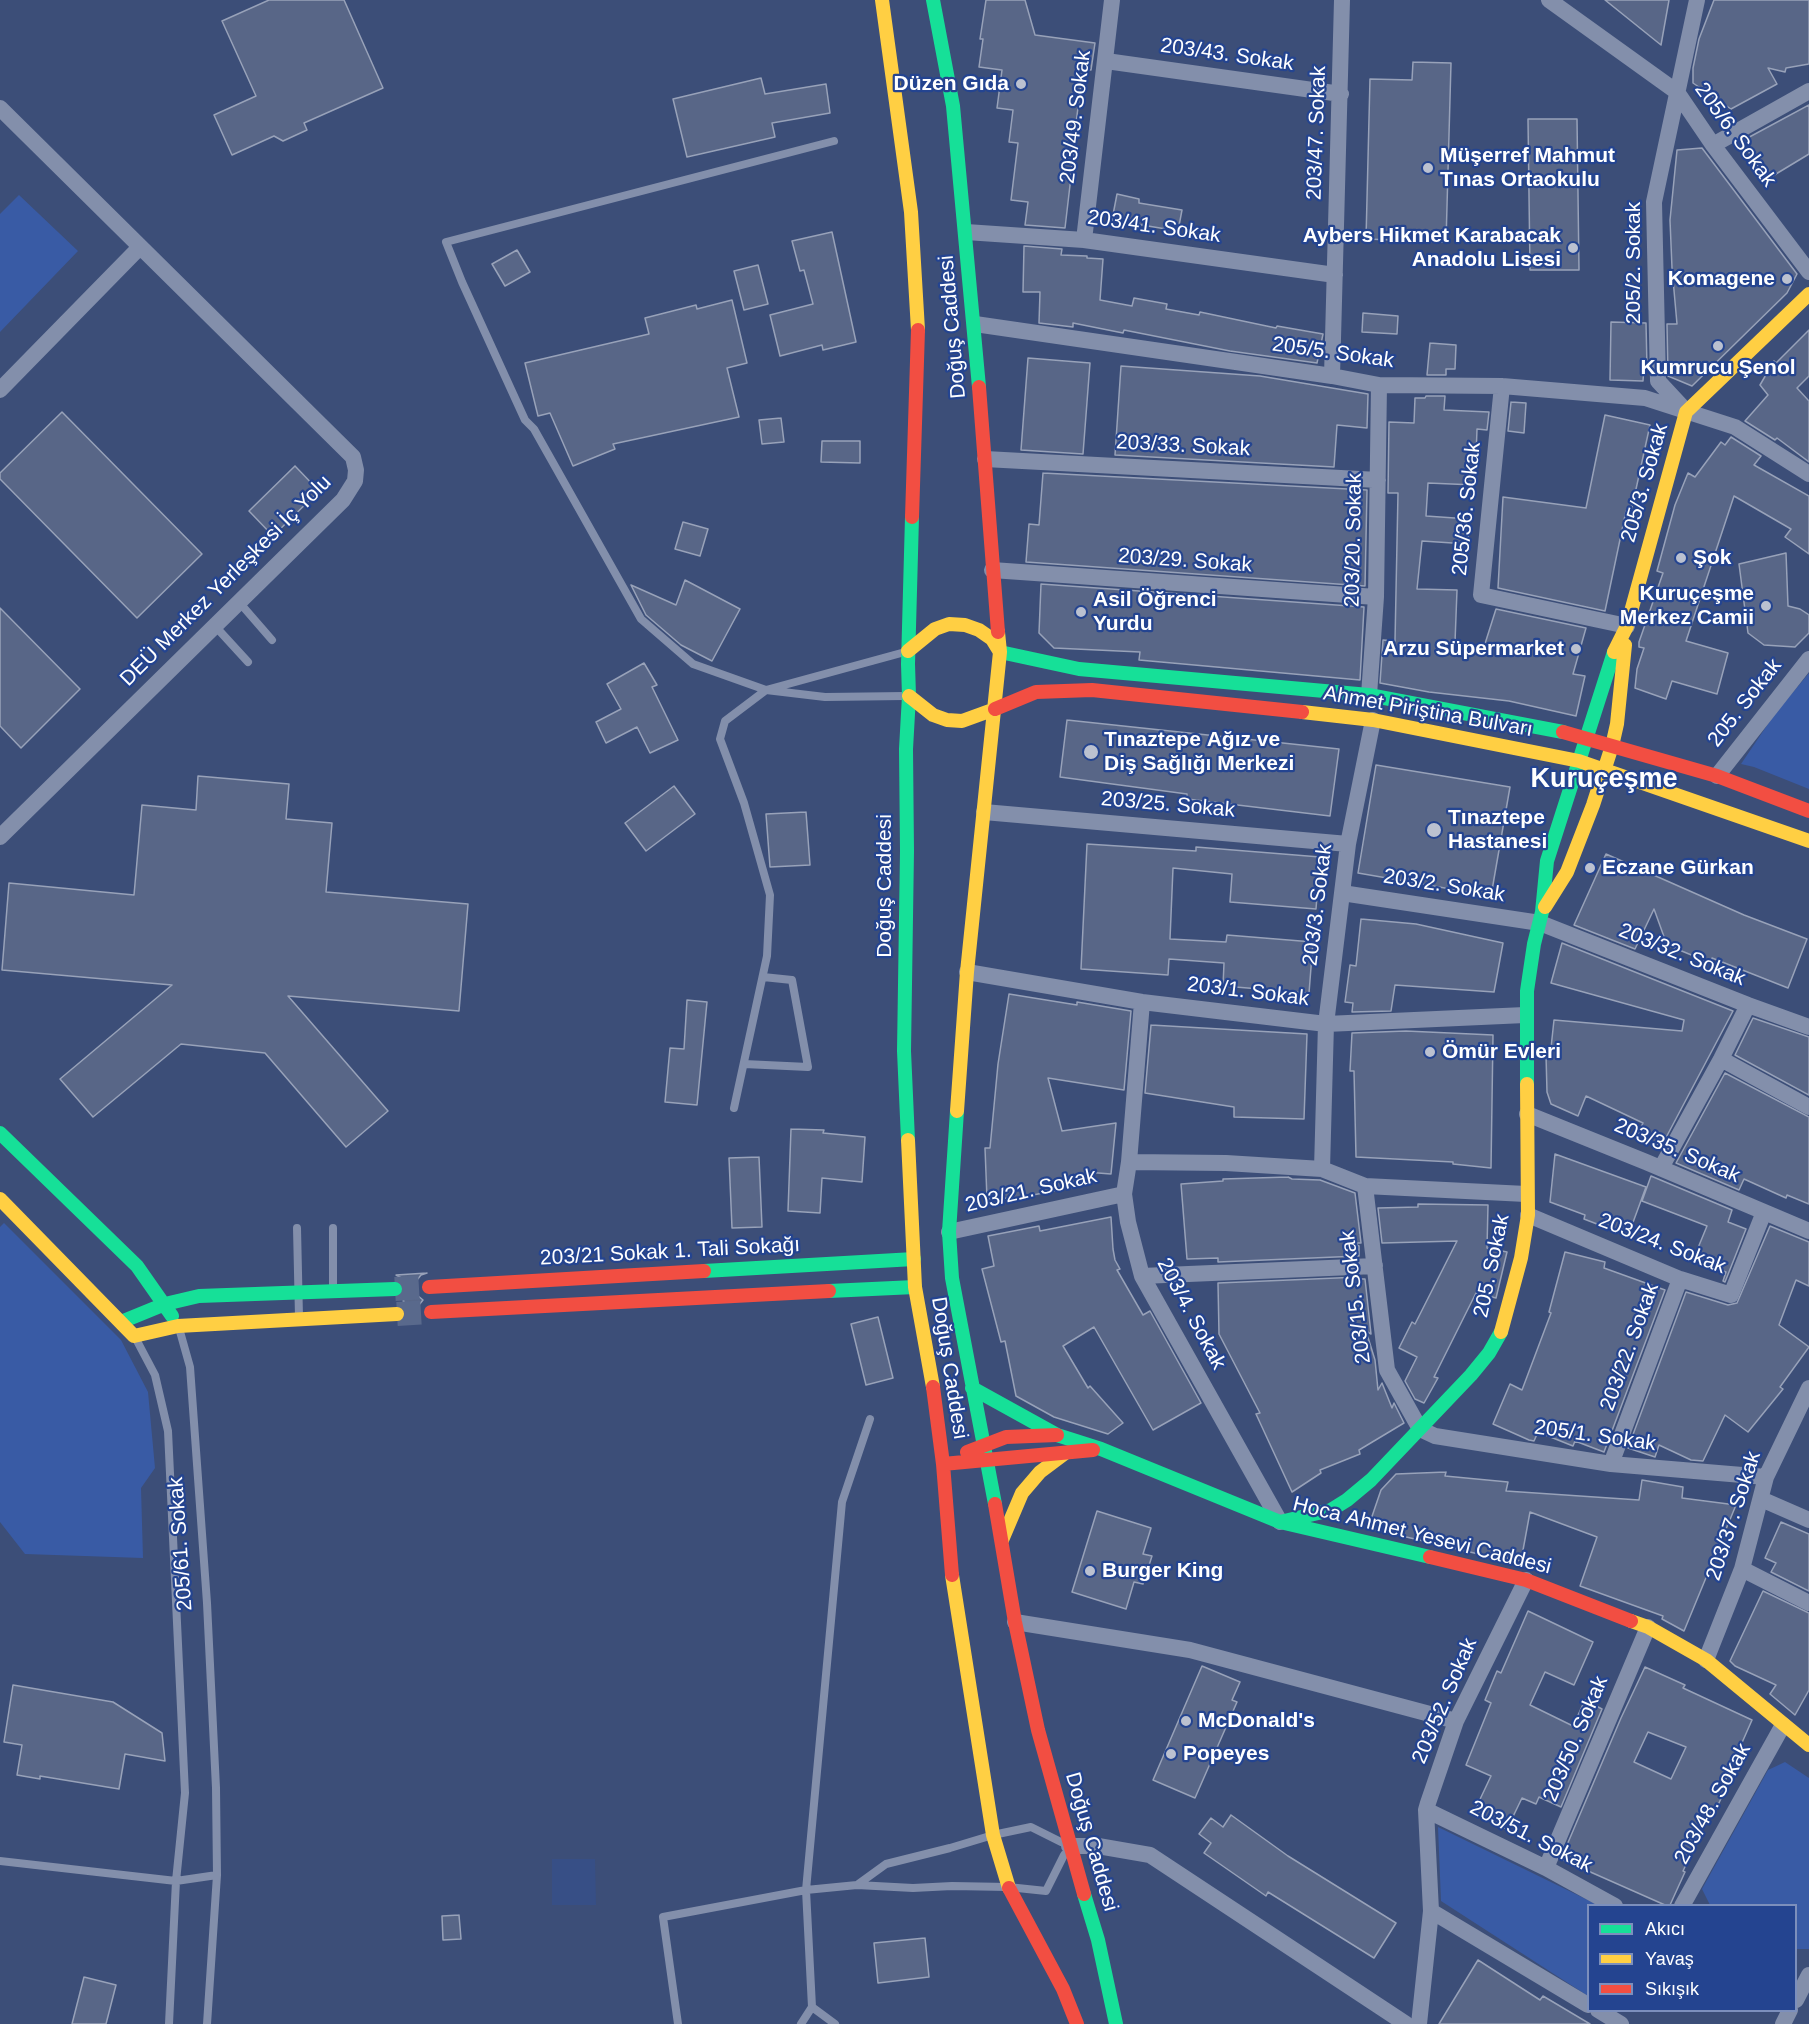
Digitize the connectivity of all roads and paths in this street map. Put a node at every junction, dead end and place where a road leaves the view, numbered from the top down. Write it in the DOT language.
graph roads {
  1 [pos="882,0"];
  2 [pos="933,0"];
  3 [pos="1112,0"];
  4 [pos="1342,0"];
  5 [pos="1549,0"];
  6 [pos="1697,0"];
  7 [pos="1106,61"];
  8 [pos="1809,91"];
  9 [pos="1677,92"];
  10 [pos="1341,94"];
  11 [pos="0,108"];
  12 [pos="834,141"];
  13 [pos="1713,144"];
  14 [pos="966,232"];
  15 [pos="1084,240"];
  16 [pos="140,247"];
  17 [pos="1809,272"];
  18 [pos="1335,275"];
  19 [pos="1809,294"];
  20 [pos="975,324"];
  21 [pos="1332,376"];
  22 [pos="1379,385"];
  23 [pos="1502,386"];
  24 [pos="0,390"];
  25 [pos="1686,412"];
  26 [pos="985,459"];
  27 [pos="1809,474"];
  28 [pos="1378,480"];
  29 [pos="992,570"];
  30 [pos="1376,597"];
  31 [pos="239,602"];
  32 [pos="215,626"];
  33 [pos="1627,626"];
  34 [pos="272,640"];
  35 [pos="908,651"];
  36 [pos="1000,652"];
  37 [pos="1809,659"];
  38 [pos="248,662"];
  39 [pos="766,690"];
  40 [pos="1369,695"];
  41 [pos="909,696"];
  42 [pos="995,709"];
  43 [pos="1372,720"];
  44 [pos="1582,749"];
  45 [pos="1608,757"];
  46 [pos="1717,776"];
  47 [pos="1809,811"];
  48 [pos="984,812"];
  49 [pos="0,837"];
  50 [pos="1809,841"];
  51 [pos="1348,844"];
  52 [pos="1342,892"];
  53 [pos="1541,918"];
  54 [pos="967,972"];
  55 [pos="762,977"];
  56 [pos="1142,1002"];
  57 [pos="1748,1005"];
  58 [pos="1526,1015"];
  59 [pos="1326,1024"];
  60 [pos="1809,1027"];
  61 [pos="1721,1059"];
  62 [pos="744,1064"];
  63 [pos="1809,1107"];
  64 [pos="734,1108"];
  65 [pos="1527,1114"];
  66 [pos="0,1133"];
  67 [pos="1129,1162"];
  68 [pos="1661,1168"];
  69 [pos="1322,1169"];
  70 [pos="1365,1186"];
  71 [pos="1124,1194"];
  72 [pos="1527,1194"];
  73 [pos="1,1202"];
  74 [pos="1764,1212"];
  75 [pos="1528,1215"];
  76 [pos="333,1227"];
  77 [pos="297,1228"];
  78 [pos="1809,1231"];
  79 [pos="949,1232"];
  80 [pos="914,1259"];
  81 [pos="1375,1266"];
  82 [pos="1142,1276"];
  83 [pos="1680,1279"];
  84 [pos="429,1287"];
  85 [pos="915,1287"];
  86 [pos="395,1289"];
  87 [pos="298,1293"];
  88 [pos="165,1304"];
  89 [pos="333,1305"];
  90 [pos="431,1312"];
  91 [pos="397,1314"];
  92 [pos="299,1320"];
  93 [pos="121,1322"];
  94 [pos="178,1326"];
  95 [pos="134,1336"];
  96 [pos="972,1388"];
  97 [pos="1809,1388"];
  98 [pos="870,1419"];
  99 [pos="1419,1430"];
  100 [pos="1057,1435"];
  101 [pos="984,1444"];
  102 [pos="1101,1449"];
  103 [pos="1064,1454"];
  104 [pos="987,1460"];
  105 [pos="943,1464"];
  106 [pos="1611,1464"];
  107 [pos="1766,1477"];
  108 [pos="1761,1499"];
  109 [pos="1809,1520"];
  110 [pos="1280,1522"];
  111 [pos="1002,1540"];
  112 [pos="1742,1569"];
  113 [pos="1526,1580"];
  114 [pos="1809,1602"];
  115 [pos="1015,1622"];
  116 [pos="1648,1627"];
  117 [pos="1706,1660"];
  118 [pos="1456,1721"];
  119 [pos="1784,1725"];
  120 [pos="1809,1745"];
  121 [pos="1426,1810"];
  122 [pos="993,1835"];
  123 [pos="1069,1846"];
  124 [pos="0,1861"];
  125 [pos="1546,1868"];
  126 [pos="217,1875"];
  127 [pos="176,1881"];
  128 [pos="857,1885"];
  129 [pos="1008,1887"];
  130 [pos="806,1890"];
  131 [pos="1613,1904"];
  132 [pos="1683,1904"];
  133 [pos="1431,1911"];
  134 [pos="1809,1975"];
  135 [pos="1797,1992"];
  136 [pos="1587,2004"];
  137 [pos="812,2007"];
  138 [pos="1601,2012"];
  139 [pos="169,2024"];
  140 [pos="207,2024"];
  141 [pos="678,2024"];
  142 [pos="801,2024"];
  143 [pos="835,2024"];
  144 [pos="1077,2024"];
  145 [pos="1116,2024"];
  146 [pos="1406,2024"];
  147 [pos="1419,2024"];
  148 [pos="1621,2024"];
  1 -- 35 [label="main road, Doğuş Caddesi"];
  2 -- 14 [label="main road, Doğuş Caddesi"];
  3 -- 7 [label="street, 203/49. Sokak"];
  4 -- 10 [label="street, 203/47. Sokak"];
  5 -- 9 [label="street, 205/6. Sokak"];
  6 -- 9 [label="street, 205/2. Sokak"];
  7 -- 10 [label="street, 203/43. Sokak"];
  7 -- 15 [label="street, 203/49. Sokak"];
  8 -- 13 [label="street"];
  9 -- 13 [label="street, 205/6. Sokak"];
  9 -- 25 [label="street, 205/2. Sokak"];
  10 -- 18 [label="street, 203/47. Sokak"];
  11 -- 16 [label="street, DEÜ Merkez Yerleşkesi İç Yolu"];
  12 -- 39 [label="lane"];
  13 -- 17 [label="street, 205/6. Sokak"];
  14 -- 15 [label="street, 203/41. Sokak"];
  14 -- 20 [label="main road, Doğuş Caddesi"];
  15 -- 18 [label="street, 203/41. Sokak"];
  16 -- 24 [label="street"];
  16 -- 31 [label="street, DEÜ Merkez Yerleşkesi İç Yolu"];
  18 -- 21 [label="street, 203/47. Sokak"];
  19 -- 25 [label="main road, 205/3. Sokak"];
  20 -- 21 [label="street, 205/5. Sokak"];
  20 -- 26 [label="main road, Doğuş Caddesi"];
  21 -- 22 [label="street, 205/5. Sokak"];
  22 -- 23 [label="street, 205/5. Sokak"];
  22 -- 28 [label="street, 203/20. Sokak"];
  23 -- 25 [label="street, 205/5. Sokak"];
  23 -- 33 [label="street, 205/36. Sokak"];
  25 -- 27 [label="street, 205/5. Sokak"];
  25 -- 33 [label="main road, 205/3. Sokak"];
  26 -- 28 [label="street, 203/33. Sokak"];
  26 -- 29 [label="main road, Doğuş Caddesi"];
  28 -- 30 [label="street, 203/20. Sokak"];
  29 -- 30 [label="street, 203/29. Sokak"];
  29 -- 36 [label="main road, Doğuş Caddesi"];
  30 -- 40 [label="street, 203/20. Sokak"];
  31 -- 32 [label="street, DEÜ Merkez Yerleşkesi İç Yolu"];
  31 -- 34 [label="lane"];
  32 -- 38 [label="lane"];
  32 -- 49 [label="street, DEÜ Merkez Yerleşkesi İç Yolu"];
  33 -- 44 [label="main road, 205/3. Sokak"];
  33 -- 45 [label="main road, 205/3. Sokak"];
  35 -- 36 [label="main road"];
  35 -- 39 [label="lane"];
  35 -- 41 [label="main road"];
  36 -- 40 [label="main road, Ahmet Piriştina Bulvarı"];
  36 -- 42 [label="main road"];
  37 -- 46 [label="street, 205. Sokak"];
  39 -- 41 [label="lane"];
  39 -- 55 [label="lane"];
  40 -- 44 [label="main road, Ahmet Piriştina Bulvarı"];
  41 -- 42 [label="main road"];
  41 -- 80 [label="main road, Doğuş Caddesi"];
  42 -- 43 [label="main road, Ahmet Piriştina Bulvarı"];
  42 -- 48 [label="main road, Doğuş Caddesi"];
  43 -- 44 [label="main road, Ahmet Piriştina Bulvarı"];
  43 -- 51 [label="street, 203/3. Sokak"];
  44 -- 45 [label="main road, Ahmet Piriştina Bulvarı"];
  44 -- 45 [label="main road, Ahmet Piriştina Bulvarı"];
  44 -- 53 [label="main road, 205. Sokak"];
  45 -- 46 [label="main road, Ahmet Piriştina Bulvarı"];
  45 -- 50 [label="main road, Ahmet Piriştina Bulvarı"];
  45 -- 53 [label="main road, 205. Sokak"];
  46 -- 47 [label="main road, Ahmet Piriştina Bulvarı"];
  48 -- 51 [label="street, 203/25. Sokak"];
  48 -- 54 [label="main road, Doğuş Caddesi"];
  51 -- 52 [label="street, 203/3. Sokak"];
  52 -- 53 [label="street, 203/2. Sokak"];
  52 -- 59 [label="street, 203/3. Sokak"];
  53 -- 57 [label="street, 203/32. Sokak"];
  53 -- 58 [label="main road, 205. Sokak"];
  54 -- 56 [label="street, 203/1. Sokak"];
  54 -- 79 [label="main road, Doğuş Caddesi"];
  55 -- 62 [label="lane"];
  55 -- 62 [label="lane"];
  56 -- 59 [label="street, 203/1. Sokak"];
  56 -- 67 [label="street, 203/4. Sokak"];
  57 -- 60 [label="street, 203/32. Sokak"];
  57 -- 61 [label="street"];
  58 -- 59 [label="street, 203/1. Sokak"];
  58 -- 65 [label="main road, 205. Sokak"];
  59 -- 69 [label="street, 203/3. Sokak"];
  61 -- 63 [label="street"];
  61 -- 68 [label="street"];
  62 -- 64 [label="lane"];
  65 -- 68 [label="street, 203/35. Sokak"];
  65 -- 72 [label="main road, 205. Sokak"];
  66 -- 88 [label="main road, 205/61. Sokak"];
  67 -- 69 [label="street"];
  67 -- 71 [label="street, 203/4. Sokak"];
  68 -- 74 [label="street, 203/35. Sokak"];
  69 -- 70 [label="street"];
  70 -- 72 [label="street"];
  70 -- 81 [label="street, 203/15. Sokak"];
  71 -- 79 [label="street, 203/21. Sokak"];
  71 -- 82 [label="street, 203/4. Sokak"];
  72 -- 75 [label="main road, 205. Sokak"];
  73 -- 93 [label="main road, 205/61. Sokak"];
  74 -- 78 [label="street, 203/35. Sokak"];
  74 -- 83 [label="street, 203/24. Sokak"];
  75 -- 83 [label="street, 203/24. Sokak"];
  75 -- 99 [label="main road, 205. Sokak"];
  76 -- 89 [label="lane"];
  77 -- 87 [label="lane"];
  79 -- 96 [label="main road, Doğuş Caddesi"];
  80 -- 84 [label="main road, 203/21 Sokak 1. Tali Sokağı"];
  80 -- 85 [label="main road, Doğuş Caddesi"];
  81 -- 82 [label="street"];
  81 -- 99 [label="street, 203/15. Sokak"];
  82 -- 110 [label="street, 203/4. Sokak"];
  83 -- 106 [label="street, 203/22. Sokak"];
  85 -- 90 [label="main road"];
  85 -- 105 [label="main road, Doğuş Caddesi"];
  86 -- 89 [label="main road"];
  87 -- 88 [label="main road"];
  87 -- 89 [label="main road"];
  87 -- 92 [label="lane"];
  88 -- 93 [label="main road"];
  88 -- 94 [label="main road, 205/61. Sokak"];
  89 -- 91 [label="main road"];
  89 -- 92 [label="main road"];
  92 -- 94 [label="main road"];
  93 -- 95 [label="main road, 205/61. Sokak"];
  94 -- 95 [label="main road"];
  94 -- 126 [label="lane, 205/61. Sokak"];
  95 -- 127 [label="lane, 205/61. Sokak"];
  96 -- 100 [label="main road"];
  96 -- 101 [label="main road, Doğuş Caddesi"];
  97 -- 107 [label="street, 203/37. Sokak"];
  98 -- 130 [label="lane"];
  99 -- 106 [label="street, 205/1. Sokak"];
  99 -- 110 [label="main road, 205. Sokak"];
  100 -- 101 [label="main road"];
  100 -- 102 [label="main road, Hoca Ahmet Yesevi Caddesi"];
  101 -- 104 [label="main road, Doğuş Caddesi"];
  101 -- 105 [label="main road"];
  102 -- 103 [label="main road"];
  102 -- 110 [label="main road, Hoca Ahmet Yesevi Caddesi"];
  103 -- 104 [label="main road"];
  103 -- 111 [label="main road"];
  104 -- 105 [label="main road"];
  104 -- 111 [label="main road, Doğuş Caddesi"];
  105 -- 122 [label="main road, Doğuş Caddesi"];
  106 -- 107 [label="street, 205/1. Sokak"];
  107 -- 108 [label="street, 203/37. Sokak"];
  108 -- 109 [label="street"];
  108 -- 112 [label="street, 203/37. Sokak"];
  110 -- 113 [label="main road, Hoca Ahmet Yesevi Caddesi"];
  111 -- 115 [label="main road, Doğuş Caddesi"];
  112 -- 114 [label="street"];
  112 -- 117 [label="street, 203/37. Sokak"];
  113 -- 116 [label="main road, Hoca Ahmet Yesevi Caddesi"];
  113 -- 118 [label="street, 203/52. Sokak"];
  115 -- 118 [label="street"];
  115 -- 123 [label="main road, Doğuş Caddesi"];
  116 -- 117 [label="main road, Hoca Ahmet Yesevi Caddesi"];
  116 -- 125 [label="street, 203/50. Sokak"];
  117 -- 119 [label="main road, Hoca Ahmet Yesevi Caddesi"];
  118 -- 121 [label="street, 203/52. Sokak"];
  119 -- 120 [label="main road, Hoca Ahmet Yesevi Caddesi"];
  119 -- 132 [label="street, 203/48. Sokak"];
  121 -- 125 [label="street, 203/51. Sokak"];
  121 -- 133 [label="street, 203/52. Sokak"];
  122 -- 123 [label="lane"];
  122 -- 128 [label="lane"];
  122 -- 129 [label="main road, Doğuş Caddesi"];
  123 -- 129 [label="lane"];
  123 -- 145 [label="main road, Doğuş Caddesi"];
  123 -- 146 [label="street"];
  124 -- 127 [label="lane"];
  125 -- 131 [label="street, 203/51. Sokak"];
  126 -- 127 [label="lane"];
  126 -- 140 [label="lane, 205/61. Sokak"];
  127 -- 139 [label="lane, 205/61. Sokak"];
  128 -- 129 [label="lane"];
  128 -- 130 [label="lane"];
  129 -- 144 [label="main road, Doğuş Caddesi"];
  130 -- 137 [label="lane"];
  130 -- 141 [label="lane"];
  133 -- 136 [label="street"];
  133 -- 147 [label="street, 203/52. Sokak"];
  134 -- 135 [label="street"];
  137 -- 142 [label="lane"];
  137 -- 143 [label="lane"];
  138 -- 148 [label="street"];
}
